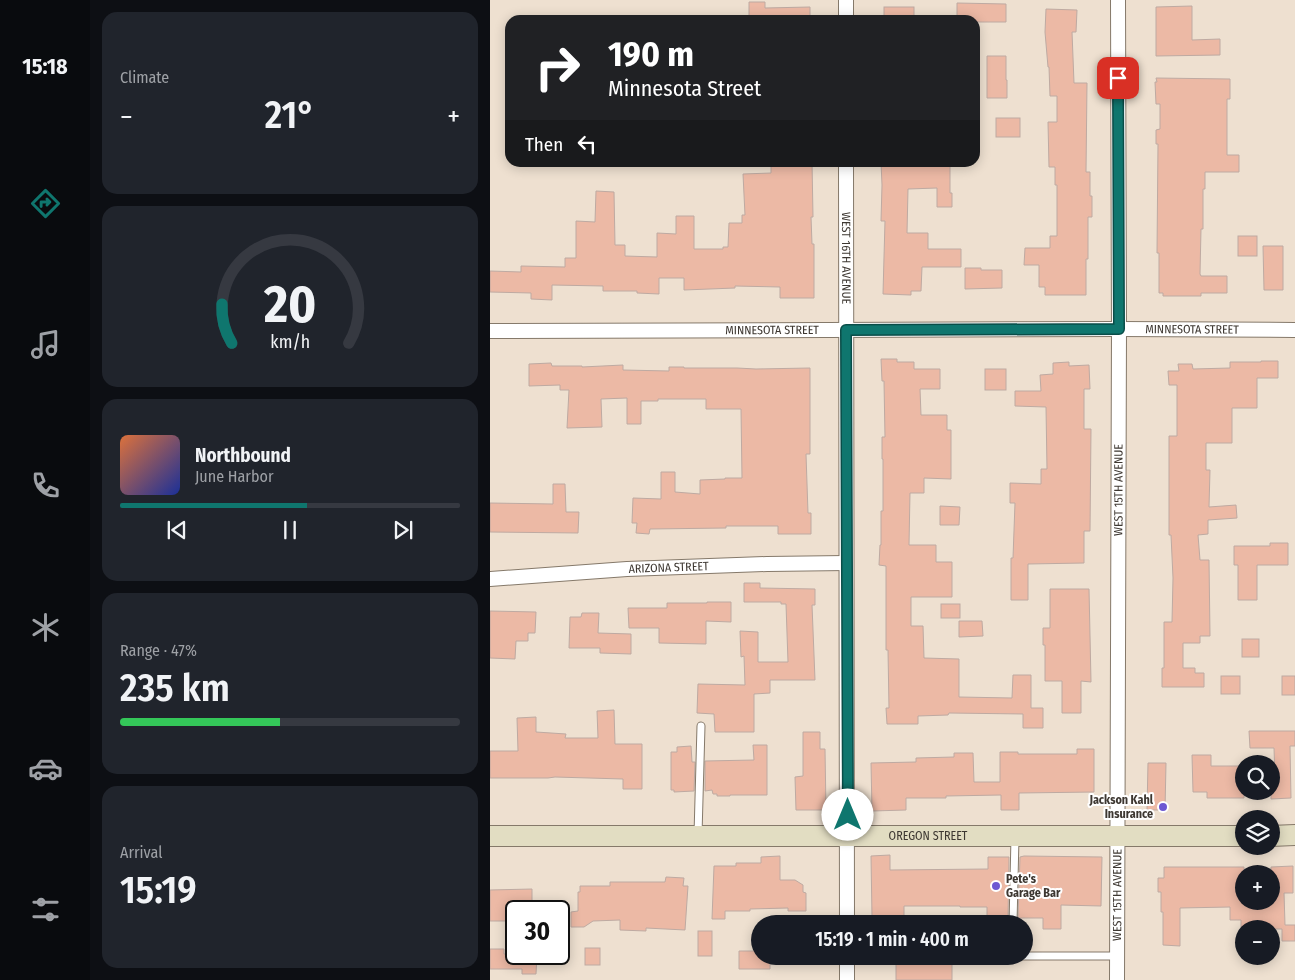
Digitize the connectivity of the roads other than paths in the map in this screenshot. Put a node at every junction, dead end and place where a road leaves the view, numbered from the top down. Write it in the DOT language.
graph roads {
  1 [pos="846,0"];
  2 [pos="1118,0"];
  3 [pos="846,15"];
  4 [pos="846,167"];
  5 [pos="1119,329"];
  6 [pos="846,330"];
  7 [pos="1295,330"];
  8 [pos="490,331"];
  9 [pos="846,563"];
  10 [pos="490,579"];
  11 [pos="702,726"];
  12 [pos="698,835"];
  13 [pos="848,835"];
  14 [pos="490,836"];
  15 [pos="1015,836"];
  16 [pos="1118,836"];
  17 [pos="1235,836"];
  18 [pos="1280,836"];
  19 [pos="1295,836"];
  20 [pos="847,915"];
  21 [pos="1013,915"];
  22 [pos="1033,956"];
  23 [pos="1117,956"];
  24 [pos="847,965"];
  25 [pos="847,980"];
  26 [pos="1117,980"];
  1 -- 3 [label="street"];
  2 -- 5 [label="street, WEST 15TH AVENUE"];
  4 -- 6 [label="street, WEST 16TH AVENUE"];
  5 -- 6 [label="street, MINNESOTA STREET"];
  5 -- 7 [label="street, MINNESOTA STREET"];
  5 -- 16 [label="street, WEST 15TH AVENUE"];
  6 -- 8 [label="street, MINNESOTA STREET"];
  6 -- 9 [label="street, WEST 16TH AVENUE"];
  9 -- 10 [label="street, ARIZONA STREET"];
  9 -- 13 [label="street, WEST 16TH AVENUE"];
  11 -- 12 [label="lane"];
  12 -- 13 [label="main road, OREGON STREET"];
  12 -- 14 [label="main road, OREGON STREET"];
  13 -- 15 [label="main road, OREGON STREET"];
  13 -- 20 [label="street, WEST 16TH AVENUE"];
  15 -- 16 [label="main road, OREGON STREET"];
  15 -- 21 [label="lane"];
  16 -- 17 [label="main road, OREGON STREET"];
  16 -- 23 [label="street, WEST 15TH AVENUE"];
  18 -- 19 [label="main road"];
  22 -- 23 [label="lane"];
  23 -- 26 [label="street, WEST 15TH AVENUE"];
  24 -- 25 [label="street"];
}
